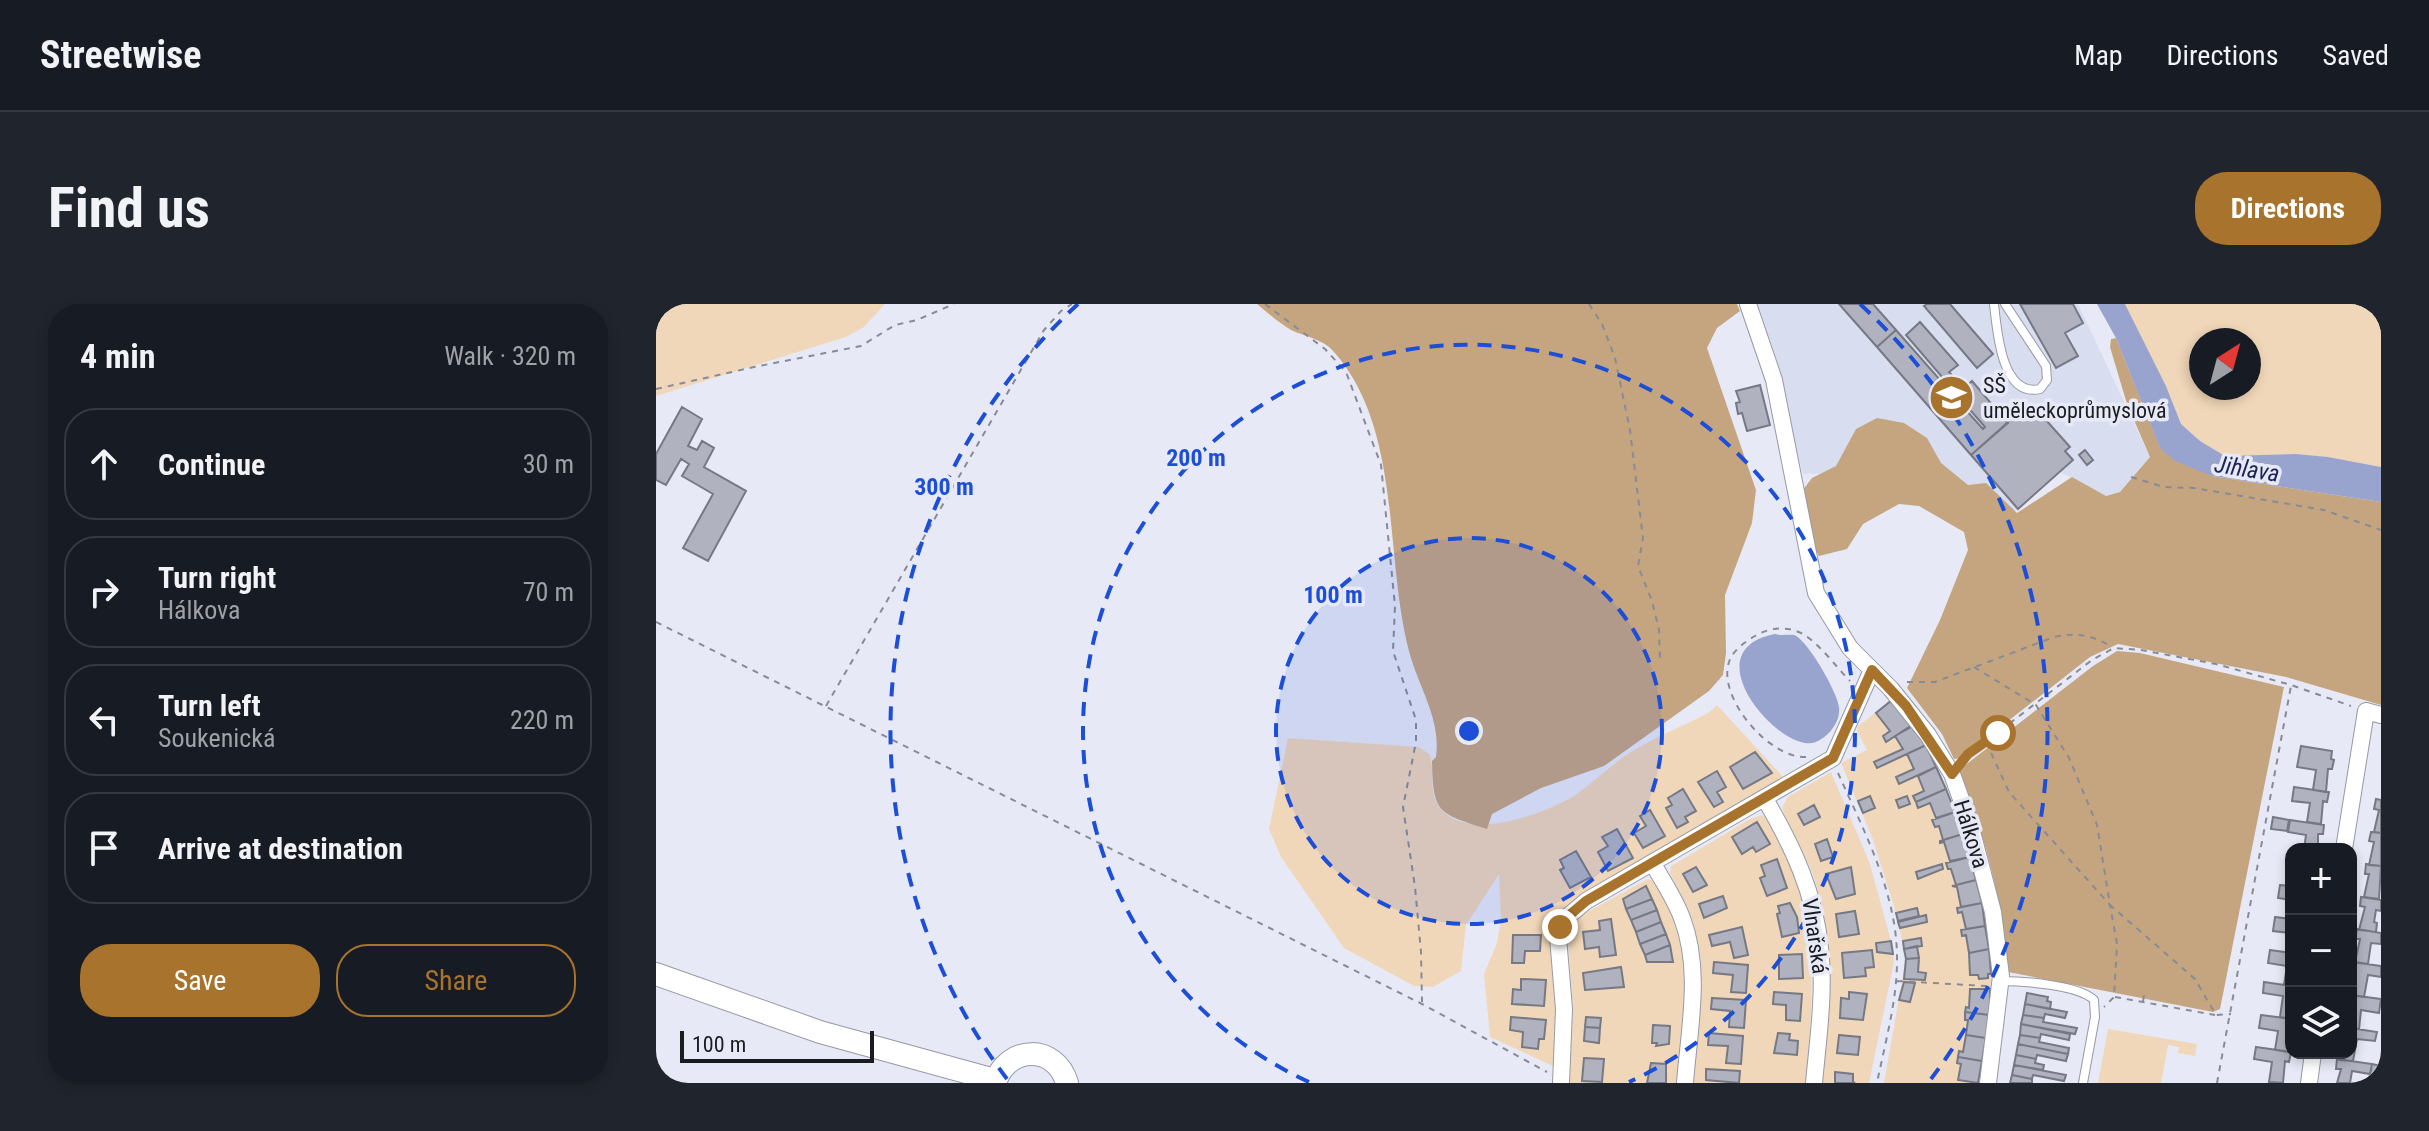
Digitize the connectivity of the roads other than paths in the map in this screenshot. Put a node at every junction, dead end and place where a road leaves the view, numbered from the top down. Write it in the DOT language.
graph roads {
  1 [pos="1748,304"];
  2 [pos="1994,304"];
  3 [pos="2005,304"];
  4 [pos="1872,670"];
  5 [pos="2373,713"];
  6 [pos="1765,799"];
  7 [pos="2345,843"];
  8 [pos="1653,864"];
  9 [pos="656,974"];
  10 [pos="2000,984"];
  11 [pos="2312,1059"];
  12 [pos="995,1082"];
  13 [pos="1561,1082"];
  14 [pos="1067,1083"];
  15 [pos="1685,1083"];
  16 [pos="1814,1083"];
  17 [pos="1988,1083"];
  18 [pos="2083,1083"];
  19 [pos="2309,1083"];
  1 -- 4 [label="street, Hálkova"];
  2 -- 3 [label="lane"];
  4 -- 6 [label="street"];
  4 -- 10 [label="street, Hálkova"];
  5 -- 7 [label="street"];
  6 -- 8 [label="street"];
  6 -- 16 [label="street, Vlnařská"];
  8 -- 13 [label="street"];
  8 -- 15 [label="street"];
  9 -- 12 [label="main road"];
  10 -- 17 [label="street, Hálkova"];
  10 -- 18 [label="lane"];
  11 -- 19 [label="street"];
  12 -- 14 [label="main road"];
}
